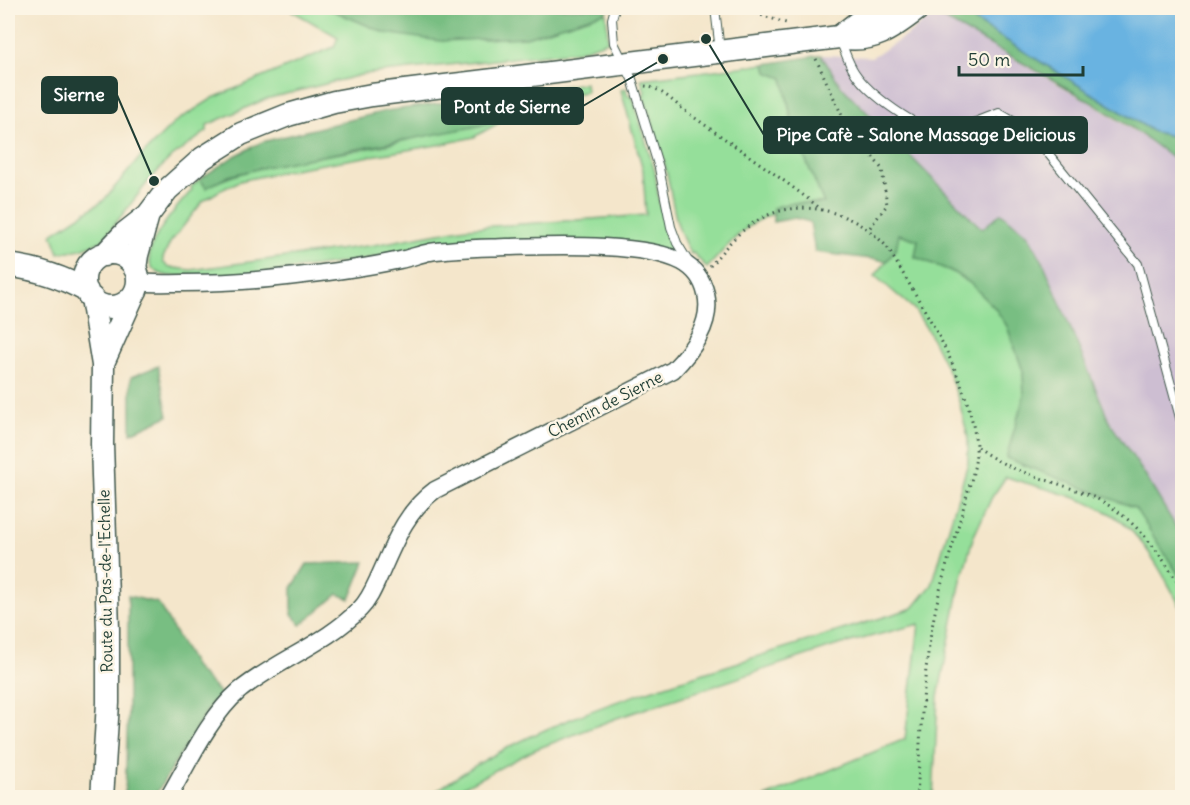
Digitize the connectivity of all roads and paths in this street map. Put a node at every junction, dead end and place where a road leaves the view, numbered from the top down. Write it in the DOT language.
graph roads {
  1 [pos="615,8"];
  2 [pos="715,8"];
  3 [pos="752,8"];
  4 [pos="884,8"];
  5 [pos="919,8"];
  6 [pos="789,24"];
  7 [pos="846,36"];
  8 [pos="720,51"];
  9 [pos="814,54"];
  10 [pos="629,74"];
  11 [pos="823,210"];
  12 [pos="148,215"];
  13 [pos="868,230"];
  14 [pos="101,256"];
  15 [pos="8,265"];
  16 [pos="33,268"];
  17 [pos="702,271"];
  18 [pos="135,283"];
  19 [pos="89,295"];
  20 [pos="103,365"];
  21 [pos="1182,425"];
  22 [pos="976,447"];
  23 [pos="1182,591"];
  24 [pos="102,798"];
  25 [pos="168,798"];
  26 [pos="917,798"];
  1 -- 10 [label="lane"];
  2 -- 8 [label="lane"];
  3 -- 6 [label="path"];
  4 -- 7 [label="main road, Route du Pas-de-l'Echelle"];
  5 -- 7 [label="main road, Route du Pas-de-l'Echelle"];
  7 -- 8 [label="main road, Route du Pas-de-l'Echelle"];
  7 -- 21 [label="lane"];
  8 -- 10 [label="main road, Route du Pas-de-l'Echelle"];
  9 -- 13 [label="path"];
  10 -- 11 [label="path"];
  10 -- 12 [label="main road, Route du Pas-de-l'Echelle"];
  10 -- 17 [label="lane"];
  11 -- 13 [label="path"];
  11 -- 17 [label="path"];
  12 -- 14 [label="main road, Route du Pas-de-l'Echelle"];
  12 -- 18 [label="main road, Route du Pas-de-l'Echelle"];
  13 -- 22 [label="path"];
  14 -- 16 [label="main road"];
  14 -- 18 [label="main road"];
  14 -- 19 [label="main road"];
  15 -- 16 [label="main road"];
  16 -- 19 [label="main road"];
  17 -- 18 [label="street"];
  17 -- 25 [label="street, Chemin de Sierne"];
  18 -- 19 [label="main road"];
  18 -- 20 [label="main road, Route du Pas-de-l'Echelle"];
  19 -- 20 [label="main road, Route du Pas-de-l'Echelle"];
  20 -- 24 [label="main road, Route du Pas-de-l'Echelle"];
  22 -- 23 [label="path"];
  22 -- 26 [label="path"];
}
